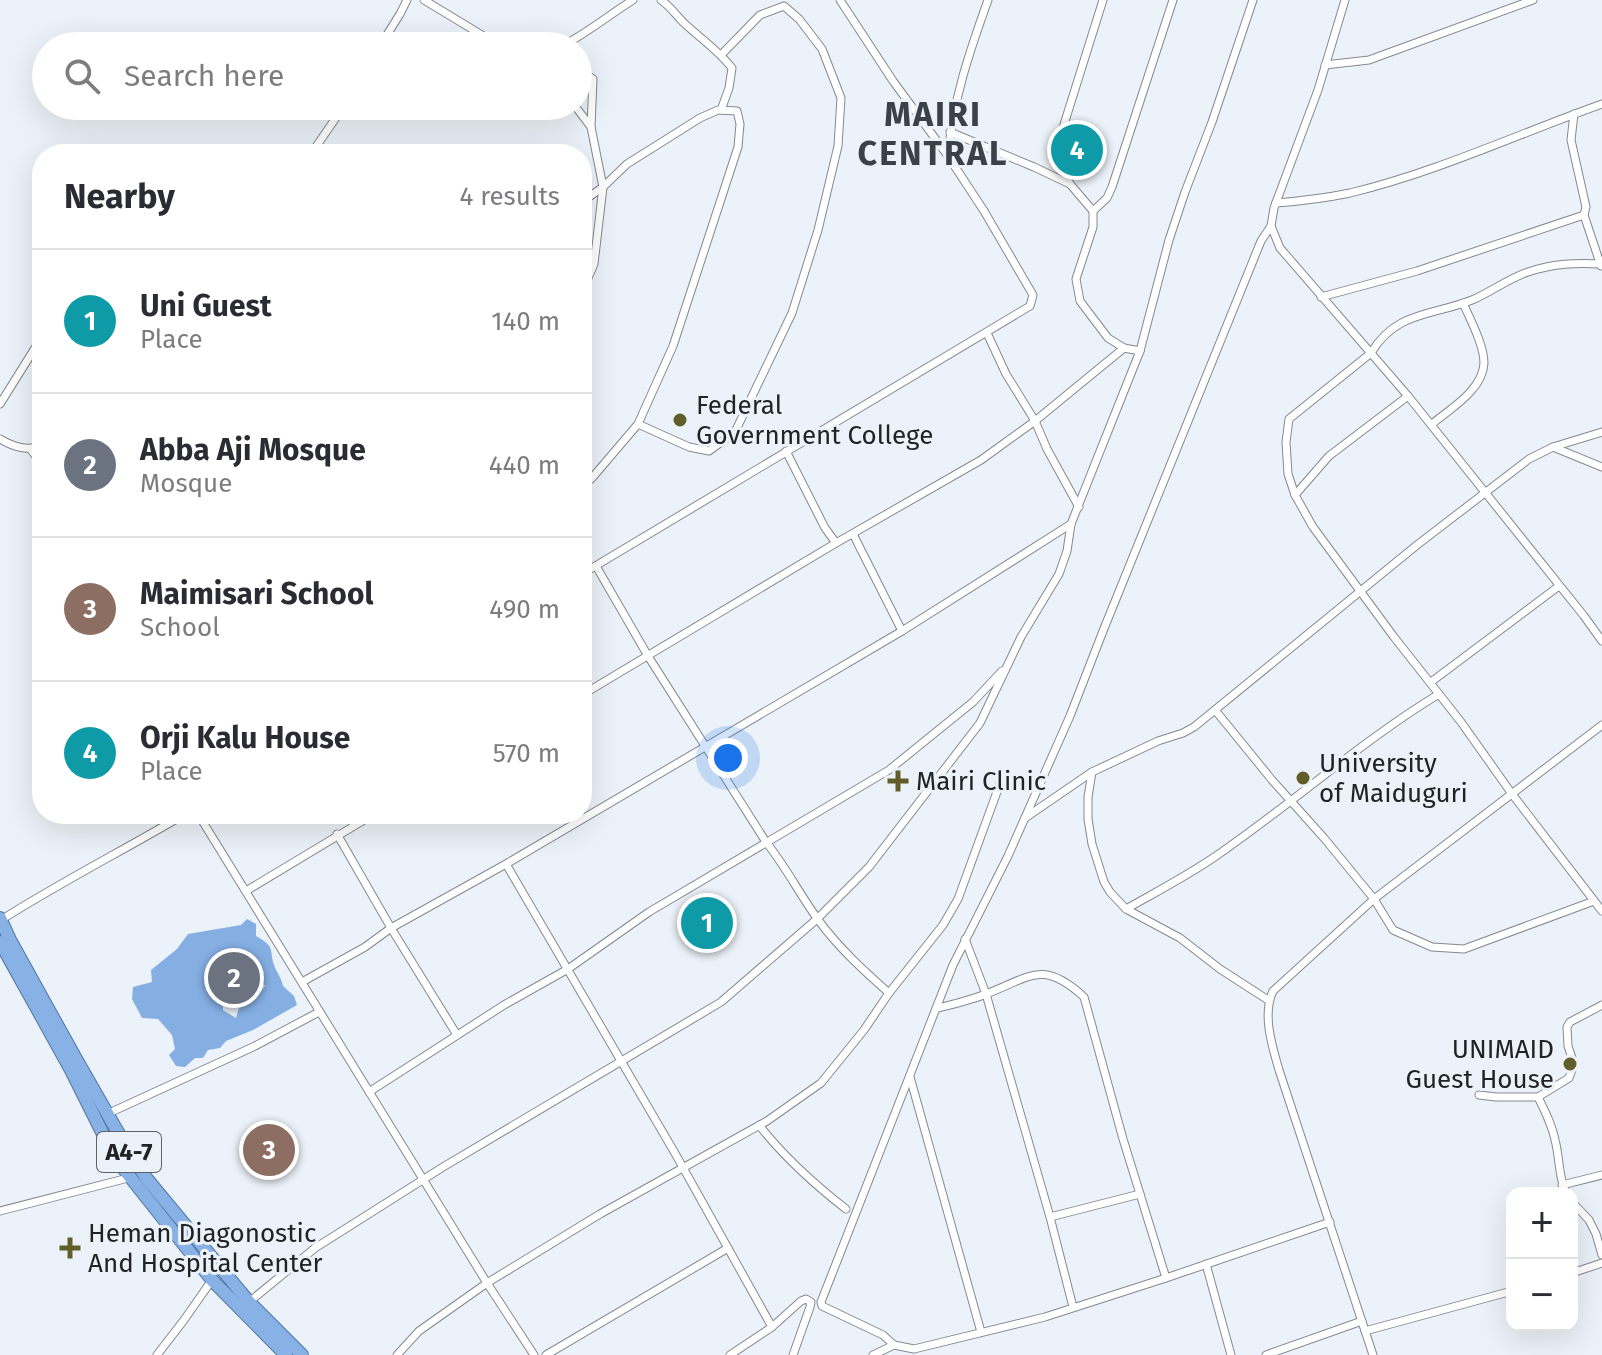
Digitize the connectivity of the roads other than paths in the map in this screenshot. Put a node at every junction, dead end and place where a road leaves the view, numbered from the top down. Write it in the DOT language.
graph roads {
  1 [pos="407,0"];
  2 [pos="424,0"];
  3 [pos="633,0"];
  4 [pos="661,0"];
  5 [pos="840,0"];
  6 [pos="988,0"];
  7 [pos="1103,0"];
  8 [pos="1173,0"];
  9 [pos="1253,0"];
  10 [pos="1345,0"];
  11 [pos="1533,0"];
  12 [pos="389,32"];
  13 [pos="477,32"];
  14 [pos="587,32"];
  15 [pos="721,55"];
  16 [pos="1325,65"];
  17 [pos="592,78"];
  18 [pos="592,103"];
  19 [pos="1602,104"];
  20 [pos="721,110"];
  21 [pos="1574,114"];
  22 [pos="334,120"];
  23 [pos="586,120"];
  24 [pos="591,120"];
  25 [pos="591,127"];
  26 [pos="950,132"];
  27 [pos="318,144"];
  28 [pos="948,156"];
  29 [pos="1070,184"];
  30 [pos="603,187"];
  31 [pos="592,195"];
  32 [pos="1276,203"];
  33 [pos="1093,211"];
  34 [pos="1584,215"];
  35 [pos="1271,226"];
  36 [pos="1601,266"];
  37 [pos="592,269"];
  38 [pos="1321,297"];
  39 [pos="1463,303"];
  40 [pos="987,333"];
  41 [pos="1124,348"];
  42 [pos="1140,351"];
  43 [pos="32,353"];
  44 [pos="1371,353"];
  45 [pos="1408,396"];
  46 [pos="0,404"];
  47 [pos="1035,421"];
  48 [pos="638,424"];
  49 [pos="1432,424"];
  50 [pos="1602,432"];
  51 [pos="0,439"];
  52 [pos="1553,447"];
  53 [pos="31,450"];
  54 [pos="786,451"];
  55 [pos="1602,467"];
  56 [pos="592,478"];
  57 [pos="1485,493"];
  58 [pos="1295,495"];
  59 [pos="1079,507"];
  60 [pos="1071,524"];
  61 [pos="853,534"];
  62 [pos="836,543"];
  63 [pos="596,566"];
  64 [pos="592,568"];
  65 [pos="1559,586"];
  66 [pos="1360,591"];
  67 [pos="902,631"];
  68 [pos="1602,641"];
  69 [pos="648,656"];
  70 [pos="1008,664"];
  71 [pos="1431,682"];
  72 [pos="592,689"];
  73 [pos="1439,694"];
  74 [pos="1215,710"];
  75 [pos="1602,725"];
  76 [pos="707,746"];
  77 [pos="1092,772"];
  78 [pos="1002,778"];
  79 [pos="1512,794"];
  80 [pos="1291,802"];
  81 [pos="592,814"];
  82 [pos="1024,819"];
  83 [pos="168,824"];
  84 [pos="204,824"];
  85 [pos="356,824"];
  86 [pos="574,824"];
  87 [pos="337,834"];
  88 [pos="766,842"];
  89 [pos="506,864"];
  90 [pos="246,891"];
  91 [pos="1374,899"];
  92 [pos="1594,901"];
  93 [pos="1126,909"];
  94 [pos="1602,911"];
  95 [pos="0,919"];
  96 [pos="817,919"];
  97 [pos="391,928"];
  98 [pos="965,939"];
  99 [pos="0,942"];
  100 [pos="568,969"];
  101 [pos="302,982"];
  102 [pos="889,993"];
  103 [pos="986,994"];
  104 [pos="1268,1000"];
  105 [pos="1602,1005"];
  106 [pos="938,1008"];
  107 [pos="319,1012"];
  108 [pos="457,1035"];
  109 [pos="621,1062"];
  110 [pos="910,1077"];
  111 [pos="369,1092"];
  112 [pos="90,1095"];
  113 [pos="1479,1095"];
  114 [pos="1538,1097"];
  115 [pos="107,1114"];
  116 [pos="759,1125"];
  117 [pos="683,1168"];
  118 [pos="1602,1175"];
  119 [pos="132,1177"];
  120 [pos="423,1179"];
  121 [pos="1564,1187"];
  122 [pos="1569,1187"];
  123 [pos="1140,1194"];
  124 [pos="1578,1208"];
  125 [pos="846,1209"];
  126 [pos="0,1211"];
  127 [pos="1050,1217"];
  128 [pos="1330,1222"];
  129 [pos="728,1248"];
  130 [pos="1602,1255"];
  131 [pos="1602,1263"];
  132 [pos="1206,1264"];
  133 [pos="1578,1271"];
  134 [pos="1166,1278"];
  135 [pos="212,1280"];
  136 [pos="487,1283"];
  137 [pos="1506,1293"];
  138 [pos="249,1302"];
  139 [pos="1073,1307"];
  140 [pos="1362,1321"];
  141 [pos="772,1327"];
  142 [pos="1365,1331"];
  143 [pos="981,1332"];
  144 [pos="894,1345"];
  145 [pos="157,1355"];
  146 [pos="286,1355"];
  147 [pos="302,1355"];
  148 [pos="397,1355"];
  149 [pos="534,1355"];
  150 [pos="546,1355"];
  151 [pos="730,1355"];
  152 [pos="793,1355"];
  153 [pos="873,1355"];
  154 [pos="1231,1355"];
  155 [pos="1266,1355"];
  156 [pos="1373,1355"];
  1 -- 12 [label="street"];
  2 -- 13 [label="street"];
  3 -- 14 [label="street"];
  4 -- 15 [label="street"];
  5 -- 28 [label="street"];
  6 -- 26 [label="street"];
  7 -- 29 [label="street"];
  8 -- 33 [label="street"];
  9 -- 42 [label="street"];
  10 -- 16 [label="street"];
  11 -- 16 [label="street"];
  15 -- 20 [label="street"];
  15 -- 48 [label="street"];
  16 -- 32 [label="street"];
  17 -- 18 [label="street"];
  19 -- 21 [label="street"];
  20 -- 30 [label="street"];
  20 -- 48 [label="street"];
  21 -- 32 [label="street"];
  21 -- 34 [label="street"];
  22 -- 27 [label="street"];
  23 -- 25 [label="street"];
  24 -- 25 [label="street"];
  25 -- 30 [label="street"];
  26 -- 28 [label="street"];
  26 -- 29 [label="street"];
  28 -- 40 [label="street"];
  29 -- 33 [label="street"];
  30 -- 31 [label="street"];
  30 -- 37 [label="street"];
  32 -- 35 [label="street"];
  33 -- 41 [label="street"];
  34 -- 36 [label="street"];
  34 -- 38 [label="street"];
  35 -- 38 [label="street"];
  35 -- 82 [label="street"];
  36 -- 39 [label="street"];
  38 -- 44 [label="street"];
  39 -- 44 [label="street"];
  39 -- 49 [label="street"];
  40 -- 47 [label="street"];
  40 -- 54 [label="street"];
  41 -- 42 [label="street"];
  41 -- 47 [label="street"];
  42 -- 59 [label="street"];
  43 -- 46 [label="street"];
  44 -- 45 [label="street"];
  44 -- 58 [label="street"];
  45 -- 49 [label="street"];
  45 -- 58 [label="street"];
  47 -- 59 [label="street"];
  47 -- 61 [label="street"];
  48 -- 56 [label="street"];
  49 -- 57 [label="street"];
  50 -- 52 [label="street"];
  51 -- 53 [label="street"];
  52 -- 55 [label="street"];
  52 -- 57 [label="street"];
  54 -- 62 [label="street"];
  54 -- 63 [label="street"];
  57 -- 65 [label="street"];
  57 -- 66 [label="street"];
  58 -- 66 [label="street"];
  59 -- 60 [label="street"];
  60 -- 67 [label="street"];
  60 -- 70 [label="street"];
  61 -- 62 [label="street"];
  61 -- 67 [label="street"];
  62 -- 69 [label="street"];
  63 -- 64 [label="street"];
  63 -- 69 [label="street"];
  65 -- 68 [label="street"];
  65 -- 71 [label="street"];
  66 -- 71 [label="street"];
  66 -- 74 [label="street"];
  67 -- 76 [label="street"];
  69 -- 72 [label="street"];
  69 -- 76 [label="street"];
  70 -- 88 [label="street"];
  70 -- 96 [label="street"];
  71 -- 73 [label="street"];
  73 -- 79 [label="street"];
  73 -- 80 [label="street"];
  74 -- 77 [label="street"];
  74 -- 80 [label="street"];
  75 -- 79 [label="street"];
  76 -- 81 [label="street"];
  76 -- 88 [label="street"];
  77 -- 82 [label="street"];
  77 -- 93 [label="street"];
  78 -- 102 [label="street"];
  79 -- 91 [label="street"];
  79 -- 92 [label="street"];
  80 -- 91 [label="street"];
  80 -- 93 [label="street"];
  82 -- 98 [label="street"];
  83 -- 95 [label="street"];
  84 -- 90 [label="street"];
  85 -- 87 [label="street"];
  86 -- 89 [label="street"];
  87 -- 90 [label="street"];
  87 -- 97 [label="street"];
  88 -- 96 [label="street"];
  88 -- 100 [label="street"];
  89 -- 97 [label="street"];
  89 -- 100 [label="street"];
  90 -- 101 [label="street"];
  91 -- 92 [label="street"];
  91 -- 104 [label="street"];
  92 -- 94 [label="street"];
  93 -- 104 [label="street"];
  95 -- 112 [label="highway, A4-7"];
  96 -- 102 [label="street"];
  96 -- 109 [label="street"];
  97 -- 101 [label="street"];
  97 -- 108 [label="street"];
  98 -- 103 [label="street"];
  98 -- 106 [label="street"];
  99 -- 112 [label="highway, A4-7"];
  100 -- 108 [label="street"];
  100 -- 109 [label="street"];
  101 -- 107 [label="street"];
  102 -- 116 [label="street"];
  103 -- 106 [label="street"];
  103 -- 123 [label="street"];
  103 -- 127 [label="street"];
  104 -- 128 [label="street"];
  105 -- 114 [label="street"];
  106 -- 110 [label="street"];
  107 -- 111 [label="street"];
  107 -- 115 [label="street"];
  108 -- 111 [label="street"];
  109 -- 117 [label="street"];
  109 -- 120 [label="street"];
  110 -- 143 [label="street"];
  110 -- 144 [label="street"];
  111 -- 120 [label="street"];
  112 -- 115 [label="highway, A4-7"];
  112 -- 119 [label="highway, A4-7"];
  113 -- 114 [label="street"];
  114 -- 121 [label="street"];
  115 -- 138 [label="highway, A4-7"];
  116 -- 117 [label="street"];
  116 -- 125 [label="street"];
  117 -- 129 [label="street"];
  117 -- 136 [label="street"];
  118 -- 122 [label="street"];
  119 -- 126 [label="street"];
  119 -- 135 [label="highway, A4-7"];
  120 -- 136 [label="street"];
  120 -- 138 [label="street"];
  123 -- 127 [label="street"];
  123 -- 134 [label="street"];
  124 -- 130 [label="street"];
  127 -- 139 [label="street"];
  128 -- 132 [label="street"];
  128 -- 140 [label="street"];
  129 -- 141 [label="street"];
  129 -- 150 [label="street"];
  131 -- 133 [label="street"];
  132 -- 134 [label="street"];
  132 -- 154 [label="street"];
  134 -- 139 [label="street"];
  135 -- 145 [label="street"];
  135 -- 146 [label="highway, A4-7"];
  136 -- 148 [label="street"];
  136 -- 149 [label="street"];
  137 -- 142 [label="street"];
  138 -- 147 [label="highway, A4-7"];
  139 -- 143 [label="street"];
  140 -- 142 [label="street"];
  140 -- 155 [label="street"];
  141 -- 151 [label="street"];
  141 -- 152 [label="street"];
  142 -- 156 [label="street"];
  143 -- 144 [label="street"];
  144 -- 153 [label="street"];
}
